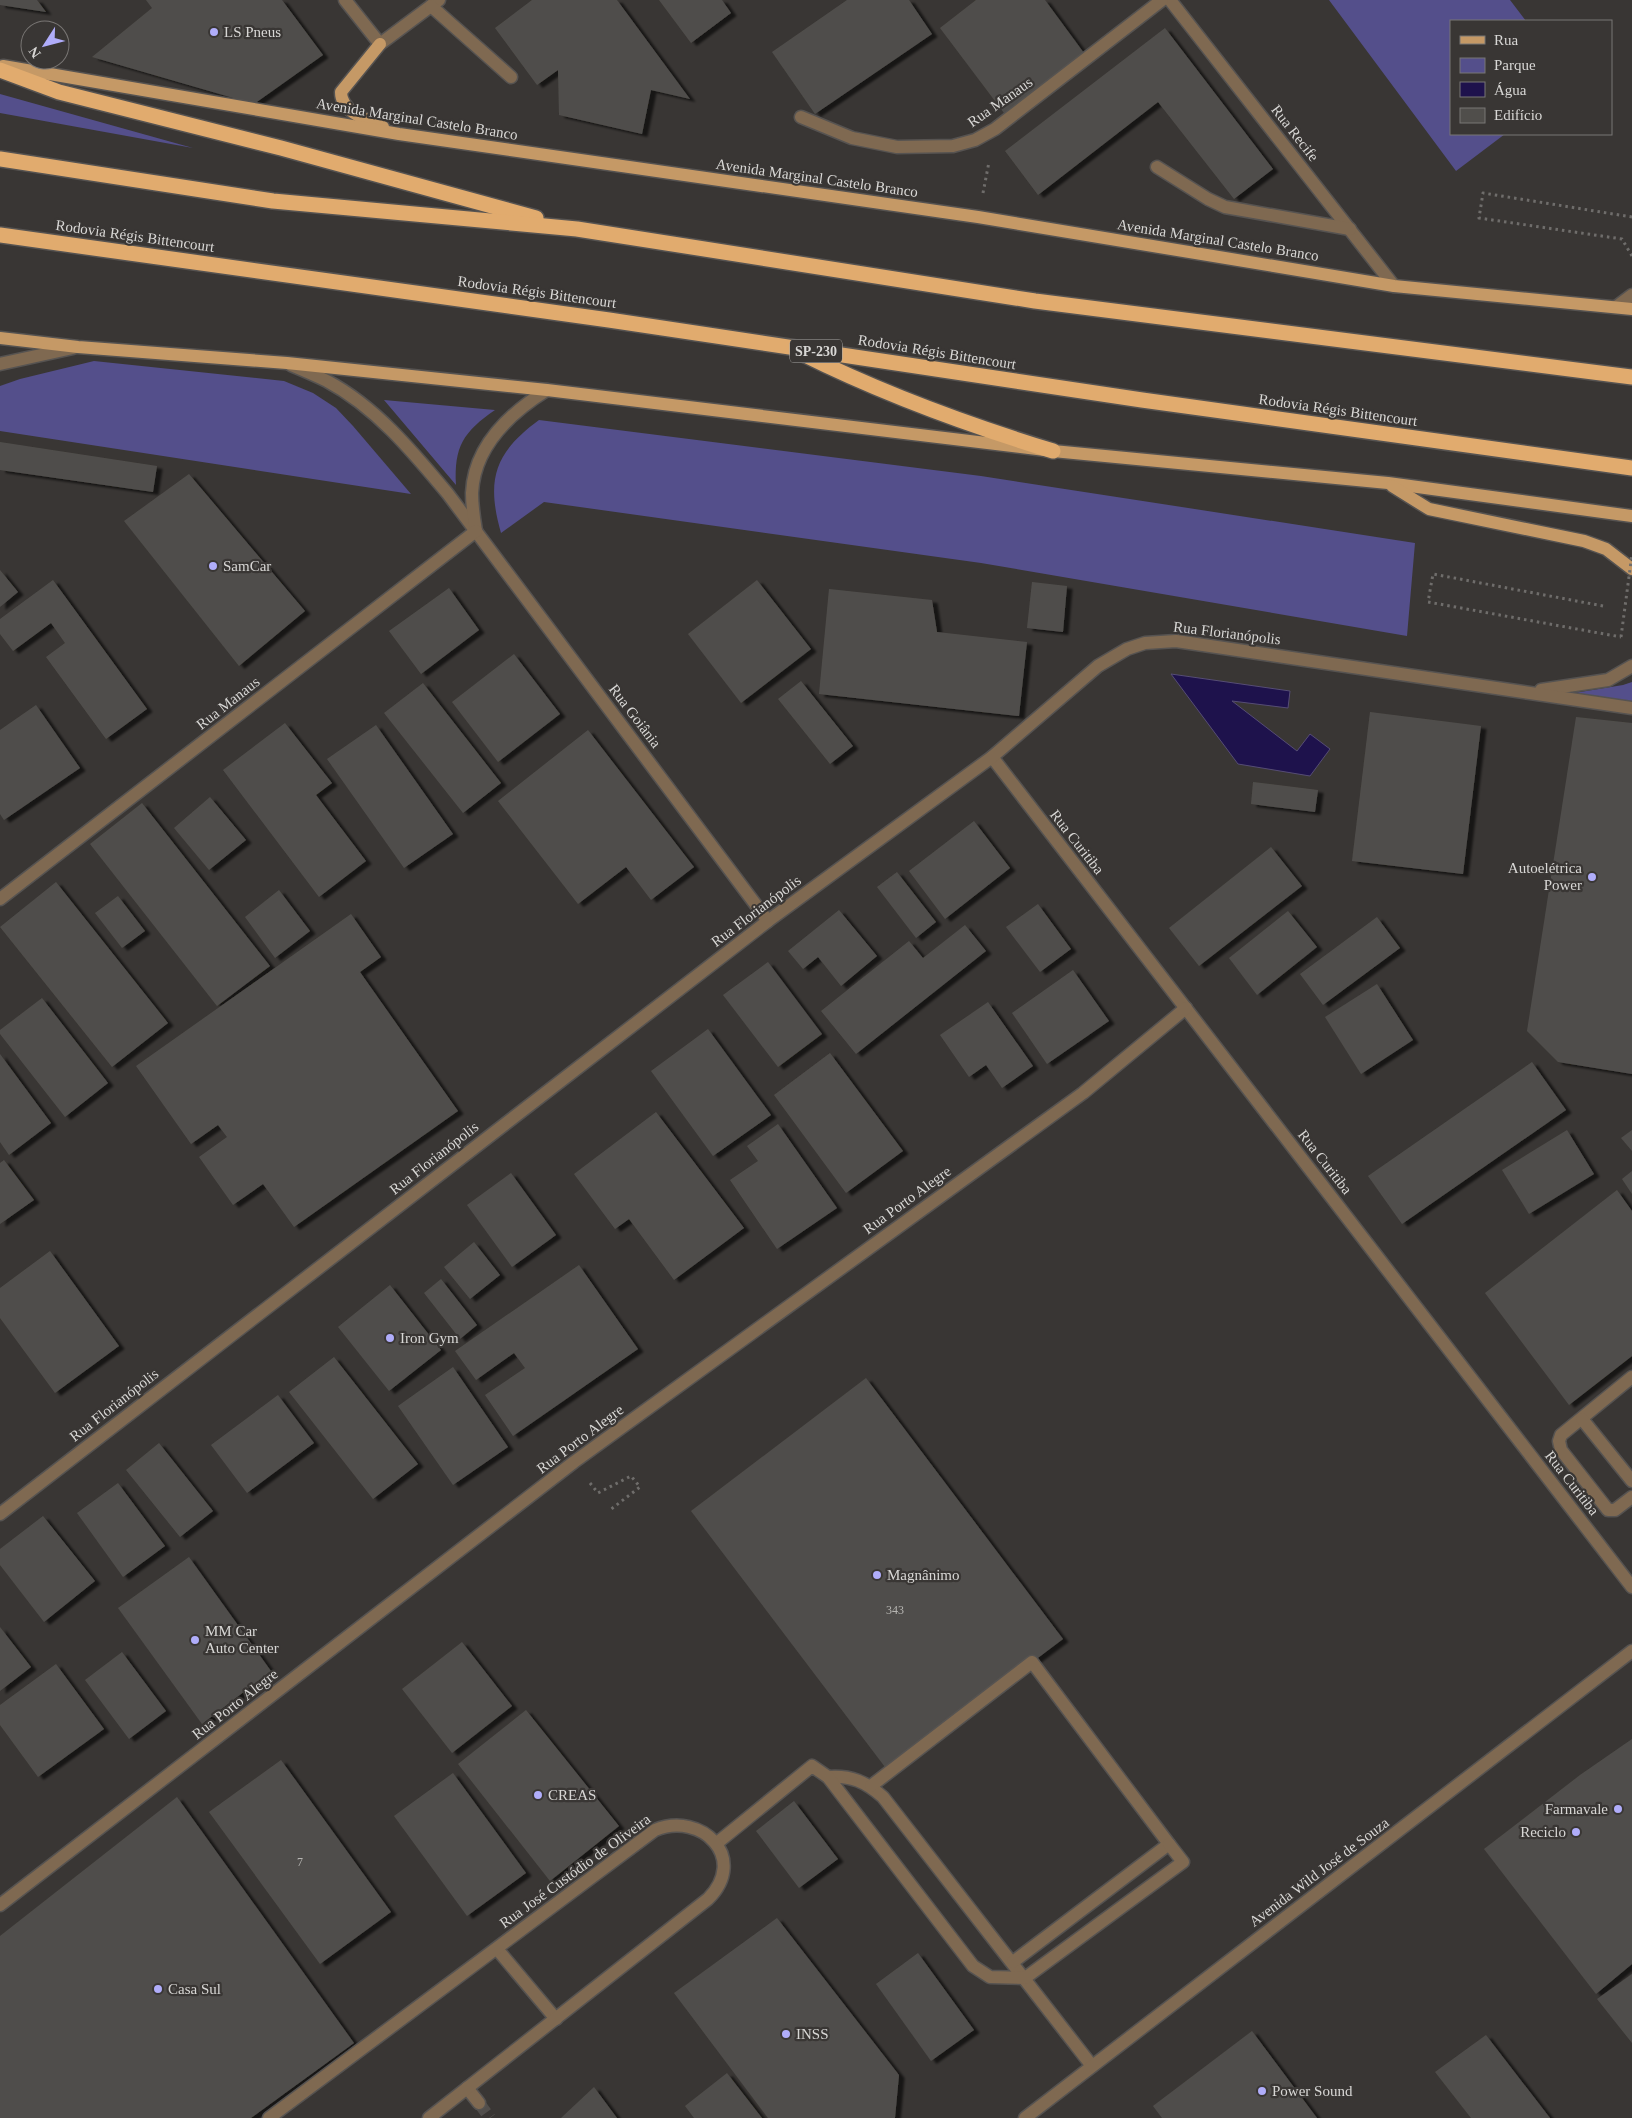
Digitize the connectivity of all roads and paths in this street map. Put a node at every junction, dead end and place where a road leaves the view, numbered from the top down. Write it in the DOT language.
graph roads {
  1 [pos="345,0"];
  2 [pos="1162,0"];
  3 [pos="1170,0"];
  4 [pos="435,3"];
  5 [pos="380,44"];
  6 [pos="0,66"];
  7 [pos="0,70"];
  8 [pos="511,78"];
  9 [pos="801,117"];
  10 [pos="995,129"];
  11 [pos="399,134"];
  12 [pos="0,159"];
  13 [pos="1157,167"];
  14 [pos="978,217"];
  15 [pos="1632,217"];
  16 [pos="576,229"];
  17 [pos="1350,229"];
  18 [pos="0,235"];
  19 [pos="1632,256"];
  20 [pos="1394,286"];
  21 [pos="1632,295"];
  22 [pos="1616,307"];
  23 [pos="1632,309"];
  24 [pos="0,338"];
  25 [pos="78,347"];
  26 [pos="788,347"];
  27 [pos="287,363"];
  28 [pos="0,364"];
  29 [pos="1632,377"];
  30 [pos="547,390"];
  31 [pos="1052,451"];
  32 [pos="1632,468"];
  33 [pos="1388,483"];
  34 [pos="1632,516"];
  35 [pos="476,531"];
  36 [pos="1632,554"];
  37 [pos="1632,570"];
  38 [pos="1602,606"];
  39 [pos="1632,666"];
  40 [pos="1526,692"];
  41 [pos="1632,708"];
  42 [pos="992,757"];
  43 [pos="0,899"];
  44 [pos="768,921"];
  45 [pos="1186,1008"];
  46 [pos="1632,1378"];
  47 [pos="1582,1418"];
  48 [pos="574,1462"];
  49 [pos="1632,1482"];
  50 [pos="1632,1498"];
  51 [pos="610,1510"];
  52 [pos="0,1514"];
  53 [pos="1632,1587"];
  54 [pos="1632,1651"];
  55 [pos="828,1777"];
  56 [pos="870,1786"];
  57 [pos="717,1843"];
  58 [pos="1169,1844"];
  59 [pos="0,1905"];
  60 [pos="497,1949"];
  61 [pos="1013,1962"];
  62 [pos="1025,1978"];
  63 [pos="556,2018"];
  64 [pos="1092,2066"];
  65 [pos="467,2088"];
  66 [pos="479,2103"];
  67 [pos="269,2118"];
  68 [pos="429,2118"];
  69 [pos="1025,2118"];
  1 -- 5 [label="street"];
  2 -- 10 [label="street, Rua Manaus"];
  3 -- 17 [label="street, Rua Recife"];
  4 -- 5 [label="street"];
  4 -- 8 [label="street"];
  5 -- 11 [label="main road"];
  6 -- 11 [label="main road, Avenida Marginal Castelo Branco"];
  7 -- 16 [label="highway"];
  9 -- 10 [label="street, Rua Manaus"];
  10 -- 14 [label="path"];
  11 -- 14 [label="main road, Avenida Marginal Castelo Branco"];
  12 -- 16 [label="highway"];
  13 -- 17 [label="street"];
  14 -- 20 [label="main road, Avenida Marginal Castelo Branco"];
  15 -- 19 [label="path"];
  16 -- 29 [label="highway"];
  17 -- 20 [label="street, Rua Recife"];
  18 -- 26 [label="highway, Rodovia Régis Bittencourt / SP-230"];
  20 -- 22 [label="main road, Avenida Marginal Castelo Branco"];
  21 -- 22 [label="street"];
  22 -- 23 [label="main road, Avenida Marginal Castelo Branco"];
  24 -- 25 [label="main road"];
  25 -- 27 [label="main road"];
  25 -- 28 [label="street"];
  26 -- 31 [label="highway"];
  26 -- 32 [label="highway, Rodovia Régis Bittencourt / SP-230"];
  27 -- 30 [label="main road"];
  27 -- 35 [label="street, Rua Goiânia"];
  30 -- 31 [label="main road"];
  30 -- 35 [label="street"];
  31 -- 33 [label="main road"];
  33 -- 34 [label="main road"];
  33 -- 37 [label="main road"];
  35 -- 43 [label="street, Rua Manaus"];
  35 -- 44 [label="street, Rua Goiânia"];
  36 -- 38 [label="path, bridge"];
  39 -- 40 [label="street"];
  40 -- 41 [label="street, Rua Florianópolis"];
  40 -- 42 [label="street, Rua Florianópolis"];
  42 -- 44 [label="street, Rua Florianópolis"];
  42 -- 45 [label="street, Rua Curitiba"];
  44 -- 52 [label="street, Rua Florianópolis"];
  45 -- 48 [label="street, Rua Porto Alegre"];
  45 -- 53 [label="street, Rua Curitiba"];
  46 -- 47 [label="street"];
  47 -- 49 [label="street"];
  47 -- 50 [label="street"];
  48 -- 51 [label="path"];
  48 -- 59 [label="street, Rua Porto Alegre"];
  54 -- 64 [label="street, Avenida Wild José de Souza"];
  55 -- 56 [label="street"];
  55 -- 57 [label="street"];
  55 -- 62 [label="street"];
  56 -- 58 [label="street"];
  56 -- 61 [label="street"];
  57 -- 60 [label="street, Rua José Custódio de Oliveira"];
  57 -- 63 [label="street"];
  58 -- 61 [label="street"];
  58 -- 62 [label="street"];
  60 -- 63 [label="street"];
  60 -- 67 [label="street, Rua José Custódio de Oliveira"];
  61 -- 62 [label="street"];
  62 -- 64 [label="street"];
  63 -- 65 [label="street"];
  64 -- 69 [label="street, Avenida Wild José de Souza"];
  65 -- 66 [label="street"];
  65 -- 68 [label="street"];
}
